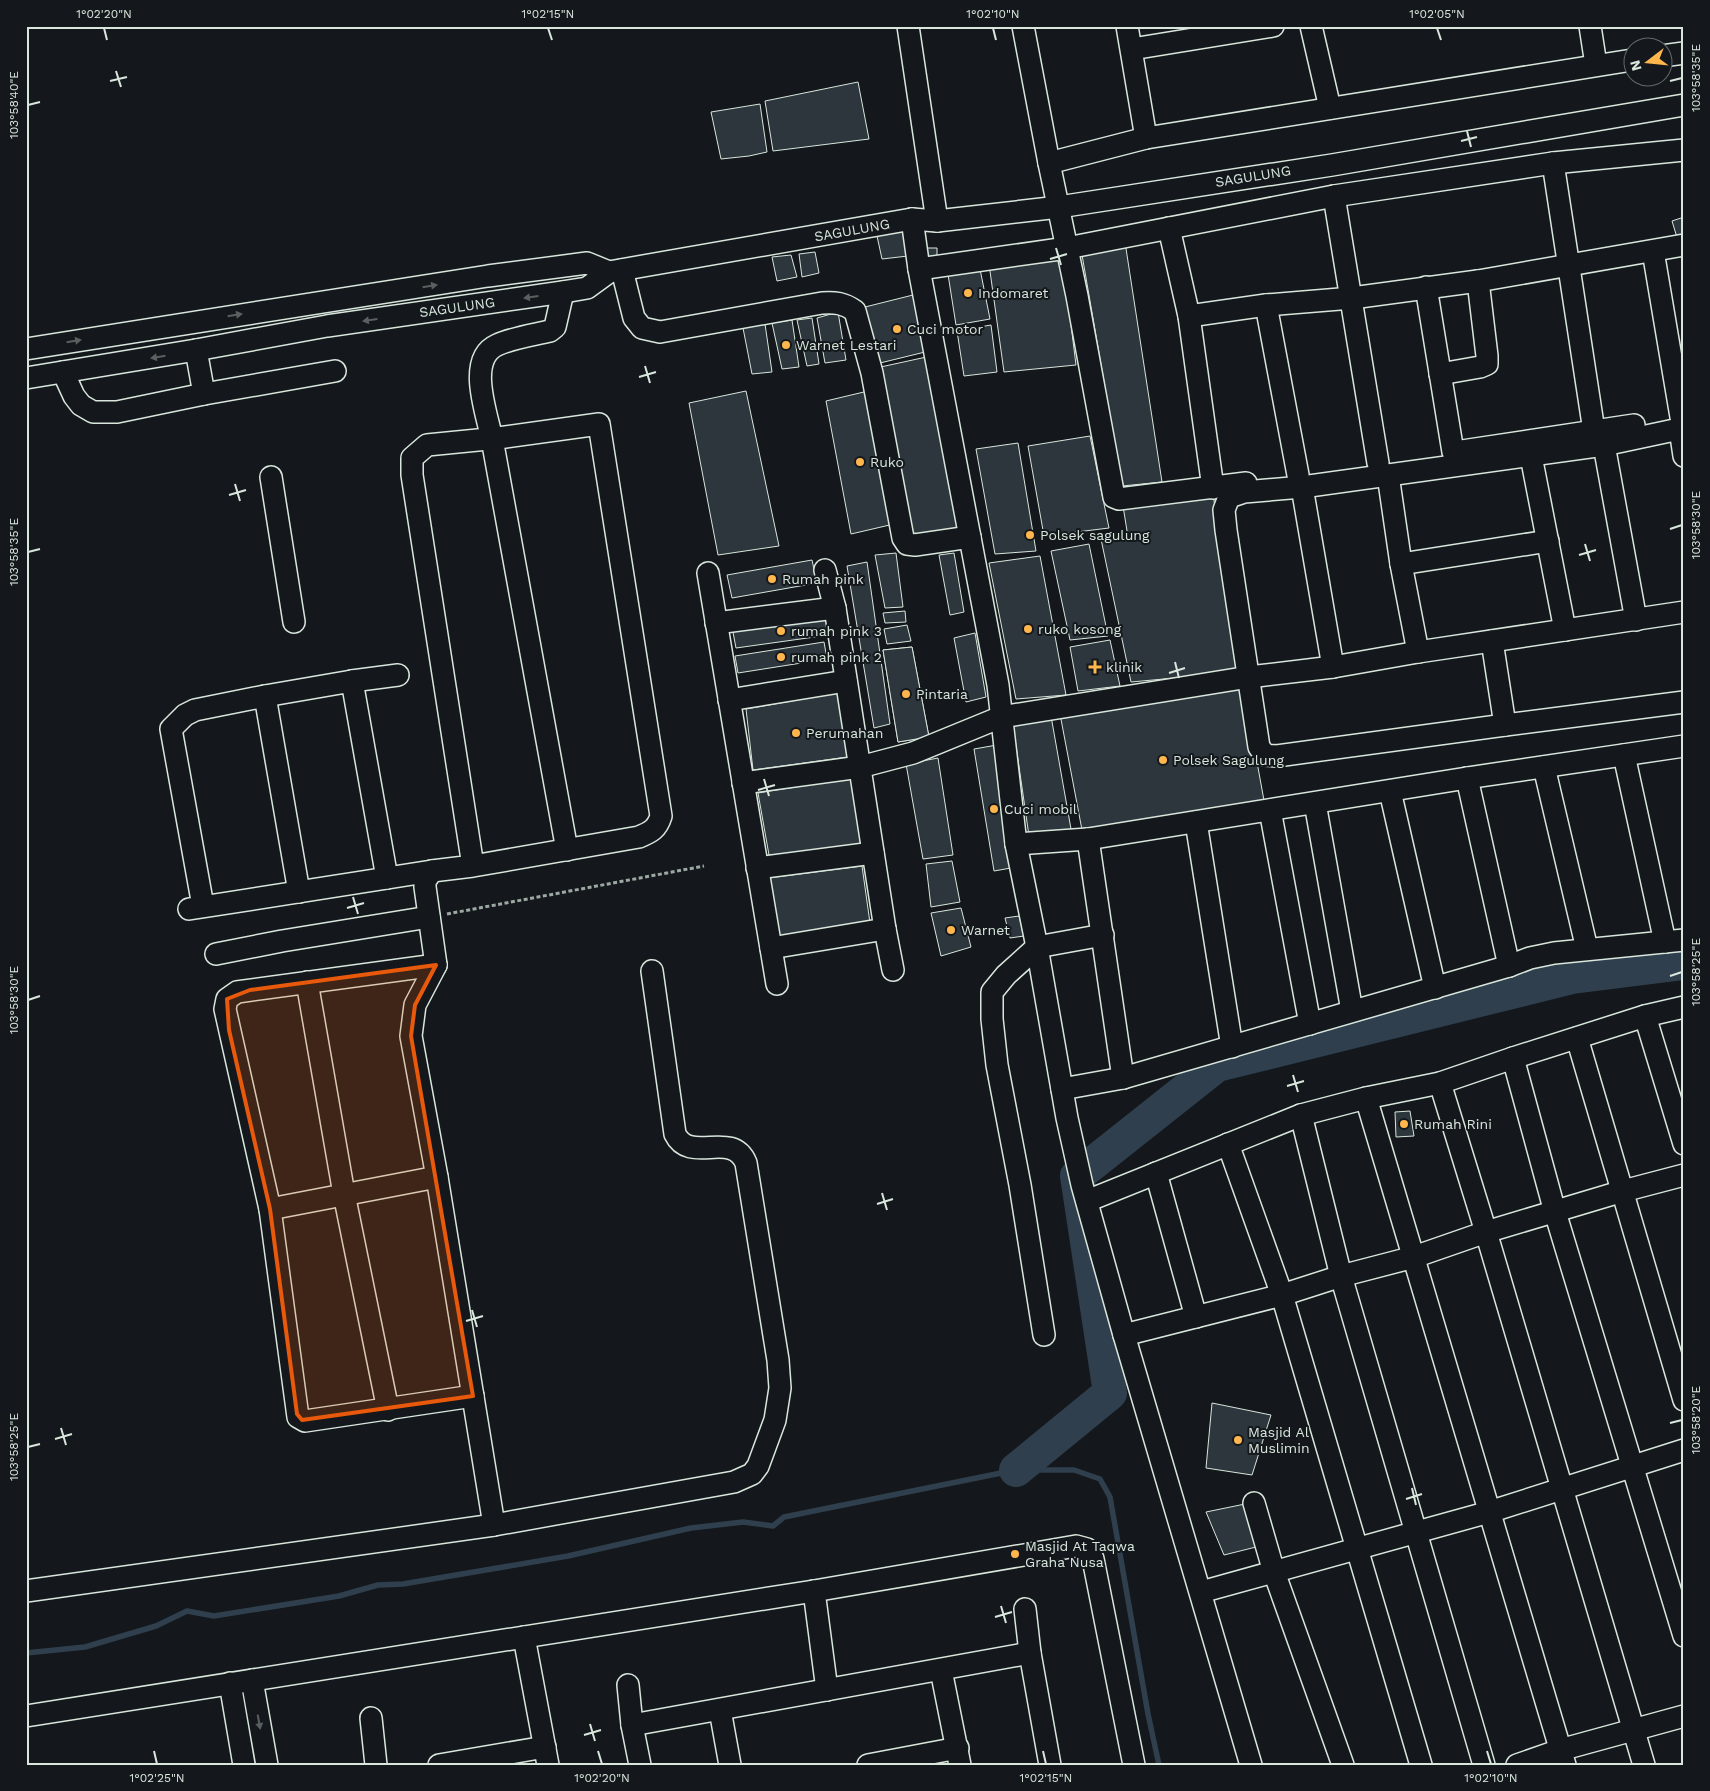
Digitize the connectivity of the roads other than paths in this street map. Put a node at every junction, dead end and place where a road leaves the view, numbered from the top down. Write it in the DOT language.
graph roads {
  1 [pos="908,26"];
  2 [pos="1024,26"];
  3 [pos="1128,26"];
  4 [pos="1273,26"];
  5 [pos="1311,26"];
  6 [pos="1590,26"];
  7 [pos="1132,49"];
  8 [pos="1622,61"];
  9 [pos="1596,65"];
  10 [pos="1684,105"];
  11 [pos="1330,108"];
  12 [pos="1146,138"];
  13 [pos="1684,150"];
  14 [pos="1049,162"];
  15 [pos="1553,163"];
  16 [pos="1334,196"];
  17 [pos="1059,207"];
  18 [pos="912,219"];
  19 [pos="937,221"];
  20 [pos="1169,228"];
  21 [pos="1684,245"];
  22 [pos="1067,248"];
  23 [pos="1653,251"];
  24 [pos="1569,265"];
  25 [pos="919,269"];
  26 [pos="615,271"];
  27 [pos="1478,280"];
  28 [pos="1426,286"];
  29 [pos="563,292"];
  30 [pos="1352,298"];
  31 [pos="1266,305"];
  32 [pos="1189,316"];
  33 [pos="26,349"];
  34 [pos="196,350"];
  35 [pos="334,371"];
  36 [pos="63,372"];
  37 [pos="1440,374"];
  38 [pos="26,378"];
  39 [pos="204,394"];
  40 [pos="1682,423"];
  41 [pos="1599,438"];
  42 [pos="492,439"];
  43 [pos="1453,452"];
  44 [pos="1531,456"];
  45 [pos="1684,456"];
  46 [pos="1383,469"];
  47 [pos="271,477"];
  48 [pos="1300,481"];
  49 [pos="1213,488"];
  50 [pos="970,537"];
  51 [pos="1548,541"];
  52 [pos="1402,564"];
  53 [pos="825,570"];
  54 [pos="708,573"];
  55 [pos="835,608"];
  56 [pos="1684,612"];
  57 [pos="1636,620"];
  58 [pos="294,622"];
  59 [pos="716,624"];
  60 [pos="1565,630"];
  61 [pos="1492,641"];
  62 [pos="1418,652"];
  63 [pos="1334,667"];
  64 [pos="398,675"];
  65 [pos="1249,677"];
  66 [pos="352,681"];
  67 [pos="846,681"];
  68 [pos="265,696"];
  69 [pos="729,700"];
  70 [pos="1684,702"];
  71 [pos="1001,717"];
  72 [pos="1505,725"];
  73 [pos="1684,746"];
  74 [pos="1624,755"];
  75 [pos="860,767"];
  76 [pos="1544,767"];
  77 [pos="1467,778"];
  78 [pos="743,784"];
  79 [pos="1390,791"];
  80 [pos="1315,803"];
  81 [pos="1270,810"];
  82 [pos="1196,822"];
  83 [pos="1088,839"];
  84 [pos="1016,844"];
  85 [pos="567,850"];
  86 [pos="873,853"];
  87 [pos="473,866"];
  88 [pos="757,868"];
  89 [pos="432,871"];
  90 [pos="387,878"];
  91 [pos="299,892"];
  92 [pos="429,917"];
  93 [pos="885,929"];
  94 [pos="1103,935"];
  95 [pos="1675,941"];
  96 [pos="1037,946"];
  97 [pos="771,948"];
  98 [pos="1587,950"];
  99 [pos="216,954"];
  100 [pos="436,965"];
  101 [pos="1509,966"];
  102 [pos="893,970"];
  103 [pos="652,971"];
  104 [pos="307,982"];
  105 [pos="777,984"];
  106 [pos="1435,988"];
  107 [pos="1684,1007"];
  108 [pos="1352,1011"];
  109 [pos="1645,1016"];
  110 [pos="1310,1024"];
  111 [pos="1577,1038"];
  112 [pos="1232,1047"];
  113 [pos="1513,1058"];
  114 [pos="1123,1078"];
  115 [pos="1440,1083"];
  116 [pos="1062,1089"];
  117 [pos="1366,1098"];
  118 [pos="1301,1116"];
  119 [pos="1228,1144"];
  120 [pos="1684,1144"];
  121 [pos="1156,1173"];
  122 [pos="1684,1175"];
  123 [pos="437,1177"];
  124 [pos="1622,1191"];
  125 [pos="1084,1193"];
  126 [pos="344,1194"];
  127 [pos="270,1209"];
  128 [pos="1555,1212"];
  129 [pos="1486,1232"];
  130 [pos="1414,1257"];
  131 [pos="1341,1276"];
  132 [pos="1282,1295"];
  133 [pos="1196,1317"];
  134 [pos="1044,1335"];
  135 [pos="1124,1336"];
  136 [pos="472,1396"];
  137 [pos="1684,1400"];
  138 [pos="388,1410"];
  139 [pos="1684,1450"];
  140 [pos="1631,1466"];
  141 [pos="1561,1489"];
  142 [pos="1254,1503"];
  143 [pos="1489,1512"];
  144 [pos="494,1525"];
  145 [pos="1416,1533"];
  146 [pos="1357,1549"];
  147 [pos="1274,1572"];
  148 [pos="26,1591"];
  149 [pos="814,1591"];
  150 [pos="1201,1592"];
  151 [pos="1025,1609"];
  152 [pos="1684,1636"];
  153 [pos="524,1637"];
  154 [pos="1030,1653"];
  155 [pos="941,1670"];
  156 [pos="252,1680"];
  157 [pos="230,1683"];
  158 [pos="628,1686"];
  159 [pos="827,1690"];
  160 [pos="720,1710"];
  161 [pos="26,1716"];
  162 [pos="1684,1716"];
  163 [pos="371,1718"];
  164 [pos="632,1725"];
  165 [pos="1633,1731"];
  166 [pos="547,1756"];
  167 [pos="959,1757"];
  168 [pos="1562,1758"];
  169 [pos="451,1764"];
  170 [pos="876,1764"];
  171 [pos="244,1765"];
  172 [pos="267,1765"];
  173 [pos="376,1765"];
  174 [pos="640,1765"];
  175 [pos="730,1765"];
  176 [pos="1050,1765"];
  177 [pos="1134,1765"];
  178 [pos="1251,1765"];
  179 [pos="1343,1765"];
  180 [pos="1421,1765"];
  181 [pos="1484,1765"];
  182 [pos="1517,1765"];
  183 [pos="1644,1765"];
  1 -- 19 [label="street"];
  2 -- 14 [label="street"];
  3 -- 7 [label="street"];
  4 -- 7 [label="street"];
  5 -- 11 [label="street"];
  6 -- 9 [label="street"];
  7 -- 12 [label="street"];
  8 -- 9 [label="street"];
  9 -- 11 [label="street"];
  10 -- 17 [label="street, SAGULUNG"];
  11 -- 12 [label="street"];
  12 -- 14 [label="street"];
  13 -- 15 [label="street"];
  14 -- 17 [label="street"];
  15 -- 16 [label="street"];
  15 -- 24 [label="street"];
  16 -- 20 [label="street"];
  16 -- 30 [label="street"];
  17 -- 19 [label="street, SAGULUNG"];
  17 -- 22 [label="street"];
  18 -- 19 [label="street, SAGULUNG"];
  18 -- 25 [label="street"];
  18 -- 26 [label="street, SAGULUNG"];
  20 -- 22 [label="street"];
  20 -- 32 [label="street"];
  21 -- 23 [label="street"];
  22 -- 25 [label="street"];
  22 -- 49 [label="street"];
  23 -- 24 [label="street"];
  23 -- 40 [label="street"];
  24 -- 27 [label="street"];
  24 -- 41 [label="street"];
  25 -- 50 [label="street"];
  26 -- 29 [label="street, SAGULUNG"];
  33 -- 26 [label="street, one-way"];
  26 -- 50 [label="street"];
  27 -- 28 [label="street"];
  27 -- 37 [label="street"];
  28 -- 30 [label="street"];
  28 -- 37 [label="street"];
  29 -- 34 [label="street, SAGULUNG, one-way"];
  29 -- 42 [label="street"];
  30 -- 31 [label="street"];
  30 -- 46 [label="street"];
  31 -- 32 [label="street"];
  31 -- 48 [label="street"];
  32 -- 49 [label="street"];
  34 -- 36 [label="street, SAGULUNG, one-way"];
  34 -- 39 [label="street"];
  35 -- 39 [label="street"];
  36 -- 38 [label="street, SAGULUNG"];
  36 -- 39 [label="street"];
  37 -- 43 [label="street"];
  40 -- 41 [label="street"];
  40 -- 45 [label="street"];
  41 -- 43 [label="street"];
  41 -- 44 [label="street"];
  41 -- 57 [label="street"];
  42 -- 85 [label="street"];
  42 -- 85 [label="street"];
  42 -- 87 [label="street"];
  43 -- 46 [label="street"];
  44 -- 46 [label="street"];
  44 -- 51 [label="street"];
  46 -- 48 [label="street"];
  46 -- 52 [label="street"];
  47 -- 58 [label="street"];
  48 -- 49 [label="street"];
  48 -- 63 [label="street"];
  48 -- 65 [label="street"];
  50 -- 71 [label="street"];
  51 -- 52 [label="street"];
  51 -- 60 [label="street"];
  52 -- 62 [label="street"];
  53 -- 55 [label="street"];
  54 -- 59 [label="street"];
  55 -- 59 [label="street"];
  55 -- 67 [label="street"];
  56 -- 57 [label="street"];
  57 -- 60 [label="street"];
  59 -- 69 [label="street"];
  60 -- 61 [label="street"];
  61 -- 62 [label="street"];
  61 -- 72 [label="street"];
  62 -- 63 [label="street"];
  63 -- 65 [label="street"];
  64 -- 66 [label="street"];
  65 -- 71 [label="street"];
  65 -- 72 [label="street"];
  66 -- 68 [label="street"];
  66 -- 90 [label="street"];
  67 -- 69 [label="street"];
  67 -- 75 [label="street"];
  68 -- 91 [label="street"];
  68 -- 91 [label="street"];
  69 -- 78 [label="street"];
  70 -- 72 [label="street"];
  71 -- 75 [label="street"];
  71 -- 84 [label="street"];
  73 -- 74 [label="street"];
  74 -- 76 [label="street"];
  74 -- 95 [label="street"];
  75 -- 78 [label="street"];
  75 -- 86 [label="street"];
  76 -- 77 [label="street"];
  76 -- 98 [label="street"];
  77 -- 79 [label="street"];
  77 -- 101 [label="street"];
  78 -- 88 [label="street"];
  79 -- 80 [label="street"];
  79 -- 106 [label="street"];
  80 -- 81 [label="street"];
  80 -- 108 [label="street"];
  81 -- 82 [label="street"];
  81 -- 110 [label="street"];
  82 -- 83 [label="street"];
  82 -- 112 [label="street"];
  83 -- 84 [label="street"];
  83 -- 94 [label="street"];
  84 -- 96 [label="street"];
  85 -- 87 [label="street"];
  86 -- 88 [label="street"];
  86 -- 93 [label="street"];
  87 -- 89 [label="street"];
  88 -- 97 [label="street"];
  89 -- 90 [label="street"];
  89 -- 92 [label="street"];
  90 -- 91 [label="street"];
  92 -- 99 [label="street"];
  92 -- 100 [label="street"];
  93 -- 97 [label="street"];
  93 -- 102 [label="street"];
  94 -- 96 [label="street"];
  94 -- 114 [label="street"];
  95 -- 98 [label="street"];
  96 -- 116 [label="street"];
  96 -- 134 [label="street"];
  97 -- 105 [label="street"];
  98 -- 101 [label="street"];
  100 -- 104 [label="street"];
  100 -- 123 [label="street"];
  101 -- 106 [label="street"];
  103 -- 144 [label="street"];
  104 -- 126 [label="street"];
  104 -- 127 [label="street"];
  106 -- 108 [label="street"];
  107 -- 109 [label="street"];
  108 -- 110 [label="street"];
  109 -- 111 [label="street"];
  109 -- 120 [label="street"];
  110 -- 112 [label="street"];
  111 -- 113 [label="street"];
  111 -- 124 [label="street"];
  112 -- 114 [label="street"];
  113 -- 115 [label="street"];
  113 -- 128 [label="street"];
  114 -- 116 [label="street"];
  115 -- 117 [label="street"];
  115 -- 129 [label="street"];
  116 -- 125 [label="street"];
  117 -- 118 [label="street"];
  117 -- 130 [label="street"];
  118 -- 119 [label="street"];
  118 -- 131 [label="street"];
  119 -- 121 [label="street"];
  119 -- 132 [label="street"];
  121 -- 125 [label="street"];
  121 -- 133 [label="street"];
  122 -- 124 [label="street"];
  123 -- 126 [label="street"];
  123 -- 136 [label="street"];
  124 -- 128 [label="street"];
  124 -- 137 [label="street"];
  125 -- 135 [label="street"];
  126 -- 127 [label="street"];
  126 -- 138 [label="street"];
  127 -- 138 [label="street"];
  128 -- 129 [label="street"];
  128 -- 140 [label="street"];
  129 -- 130 [label="street"];
  129 -- 141 [label="street"];
  130 -- 131 [label="street"];
  130 -- 143 [label="street"];
  131 -- 132 [label="street"];
  131 -- 145 [label="street"];
  132 -- 133 [label="street"];
  132 -- 146 [label="street"];
  133 -- 135 [label="street"];
  135 -- 150 [label="street"];
  136 -- 138 [label="street"];
  136 -- 144 [label="street"];
  139 -- 140 [label="street"];
  140 -- 141 [label="street"];
  140 -- 152 [label="street"];
  141 -- 143 [label="street"];
  141 -- 165 [label="street"];
  142 -- 147 [label="street"];
  143 -- 145 [label="street"];
  143 -- 168 [label="street"];
  144 -- 148 [label="street"];
  145 -- 146 [label="street"];
  145 -- 181 [label="street"];
  146 -- 147 [label="street"];
  146 -- 180 [label="street"];
  147 -- 150 [label="street"];
  147 -- 179 [label="street"];
  149 -- 153 [label="street"];
  149 -- 159 [label="street"];
  149 -- 177 [label="street"];
  150 -- 178 [label="street"];
  151 -- 154 [label="street"];
  153 -- 156 [label="street"];
  153 -- 166 [label="street"];
  154 -- 155 [label="street"];
  154 -- 176 [label="street"];
  155 -- 159 [label="street"];
  155 -- 167 [label="street"];
  156 -- 157 [label="street"];
  156 -- 172 [label="street, one-way"];
  157 -- 161 [label="street"];
  157 -- 171 [label="street"];
  158 -- 164 [label="street"];
  159 -- 160 [label="street"];
  160 -- 164 [label="street"];
  160 -- 175 [label="street"];
  162 -- 165 [label="street"];
  163 -- 173 [label="street"];
  164 -- 174 [label="street"];
  165 -- 168 [label="street"];
  165 -- 183 [label="street"];
  166 -- 169 [label="street"];
  167 -- 170 [label="street"];
  168 -- 182 [label="street"];
}
